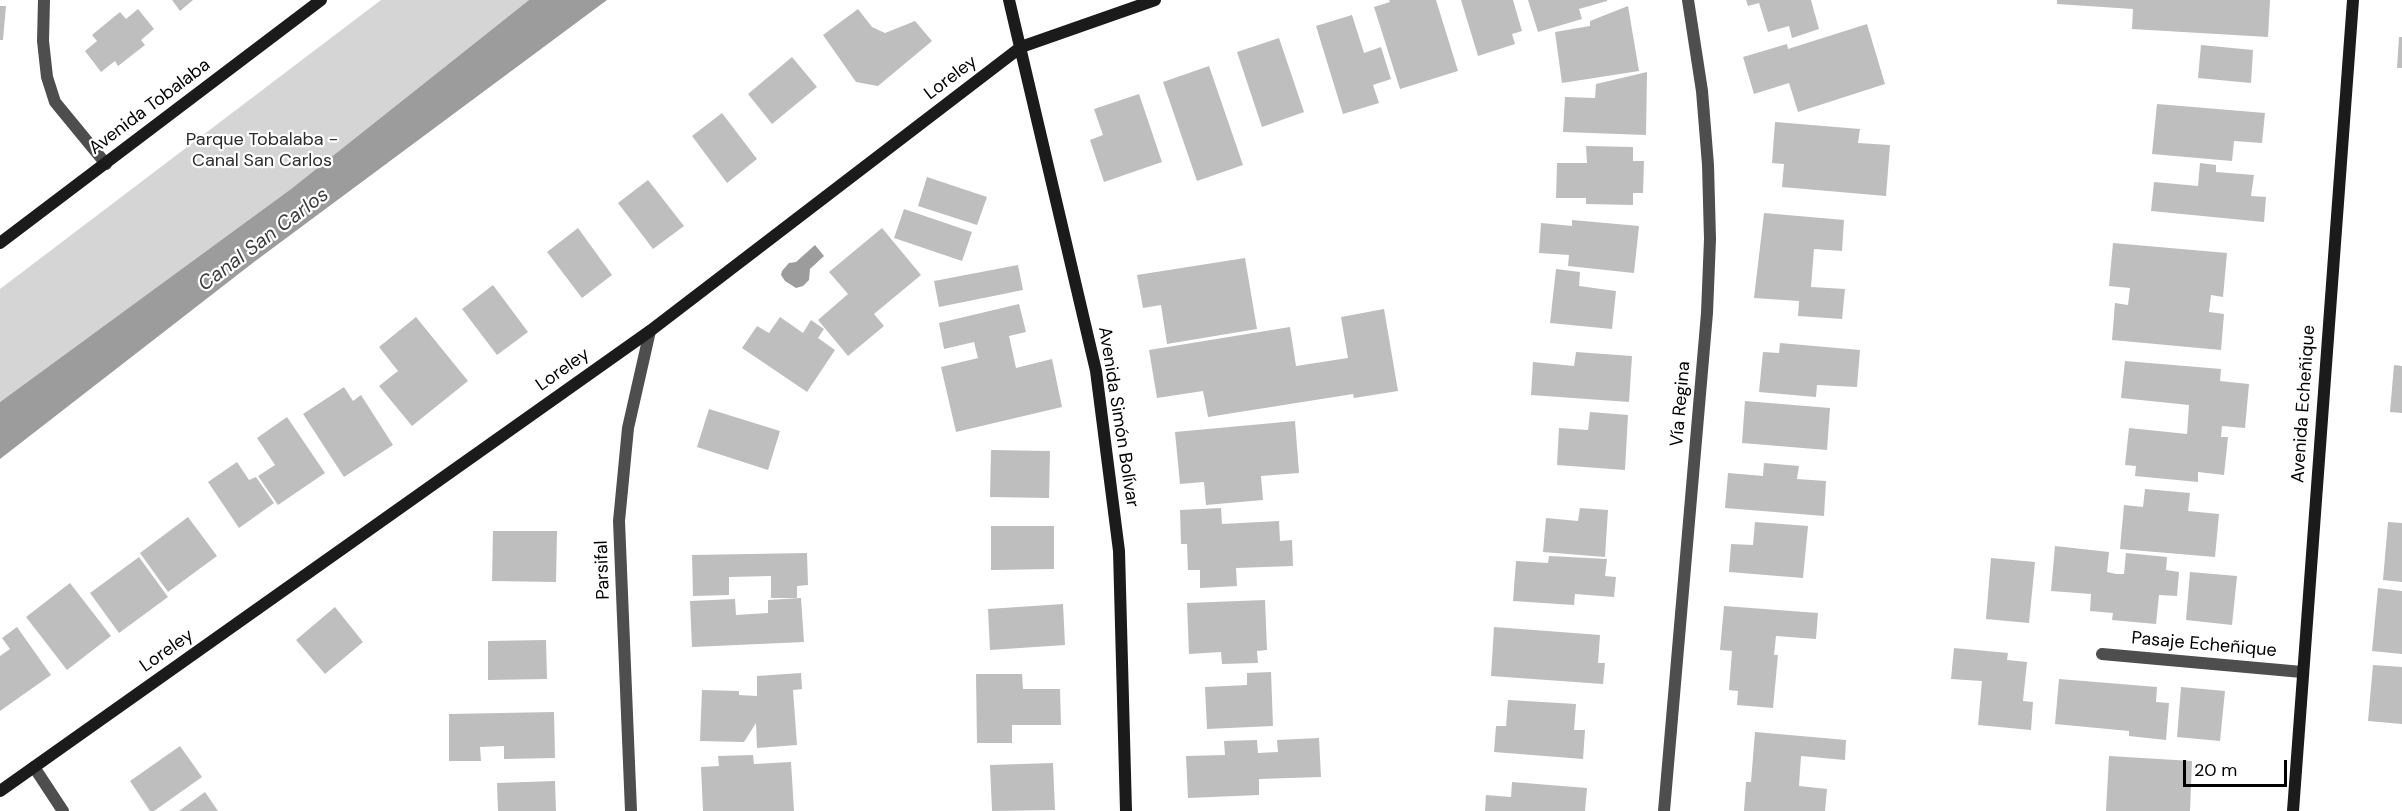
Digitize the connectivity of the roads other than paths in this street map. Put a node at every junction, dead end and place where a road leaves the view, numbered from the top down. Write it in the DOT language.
graph roads {
  1 [pos="44,0"];
  2 [pos="321,0"];
  3 [pos="1010,0"];
  4 [pos="1155,0"];
  5 [pos="1688,0"];
  6 [pos="2353,0"];
  7 [pos="1021,47"];
  8 [pos="106,164"];
  9 [pos="0,243"];
  10 [pos="650,331"];
  11 [pos="2102,654"];
  12 [pos="2302,672"];
  13 [pos="34,767"];
  14 [pos="0,792"];
  15 [pos="63,811"];
  16 [pos="631,811"];
  17 [pos="1125,811"];
  18 [pos="1664,811"];
  19 [pos="2293,811"];
  1 -- 8 [label="street"];
  2 -- 8 [label="street, Avenida Tobalaba"];
  3 -- 7 [label="street, Avenida Simón Bolívar"];
  4 -- 7 [label="street, Loreley"];
  5 -- 18 [label="street, Vía Regina"];
  6 -- 12 [label="street, Avenida Echeñique"];
  7 -- 10 [label="street, Loreley"];
  7 -- 17 [label="street, Avenida Simón Bolívar"];
  8 -- 9 [label="street, Avenida Tobalaba"];
  10 -- 13 [label="street, Loreley"];
  10 -- 16 [label="street, Parsifal"];
  11 -- 12 [label="street, Pasaje Echeñique"];
  12 -- 19 [label="street, Avenida Echeñique"];
  13 -- 14 [label="street, Loreley"];
  13 -- 15 [label="street"];
}
